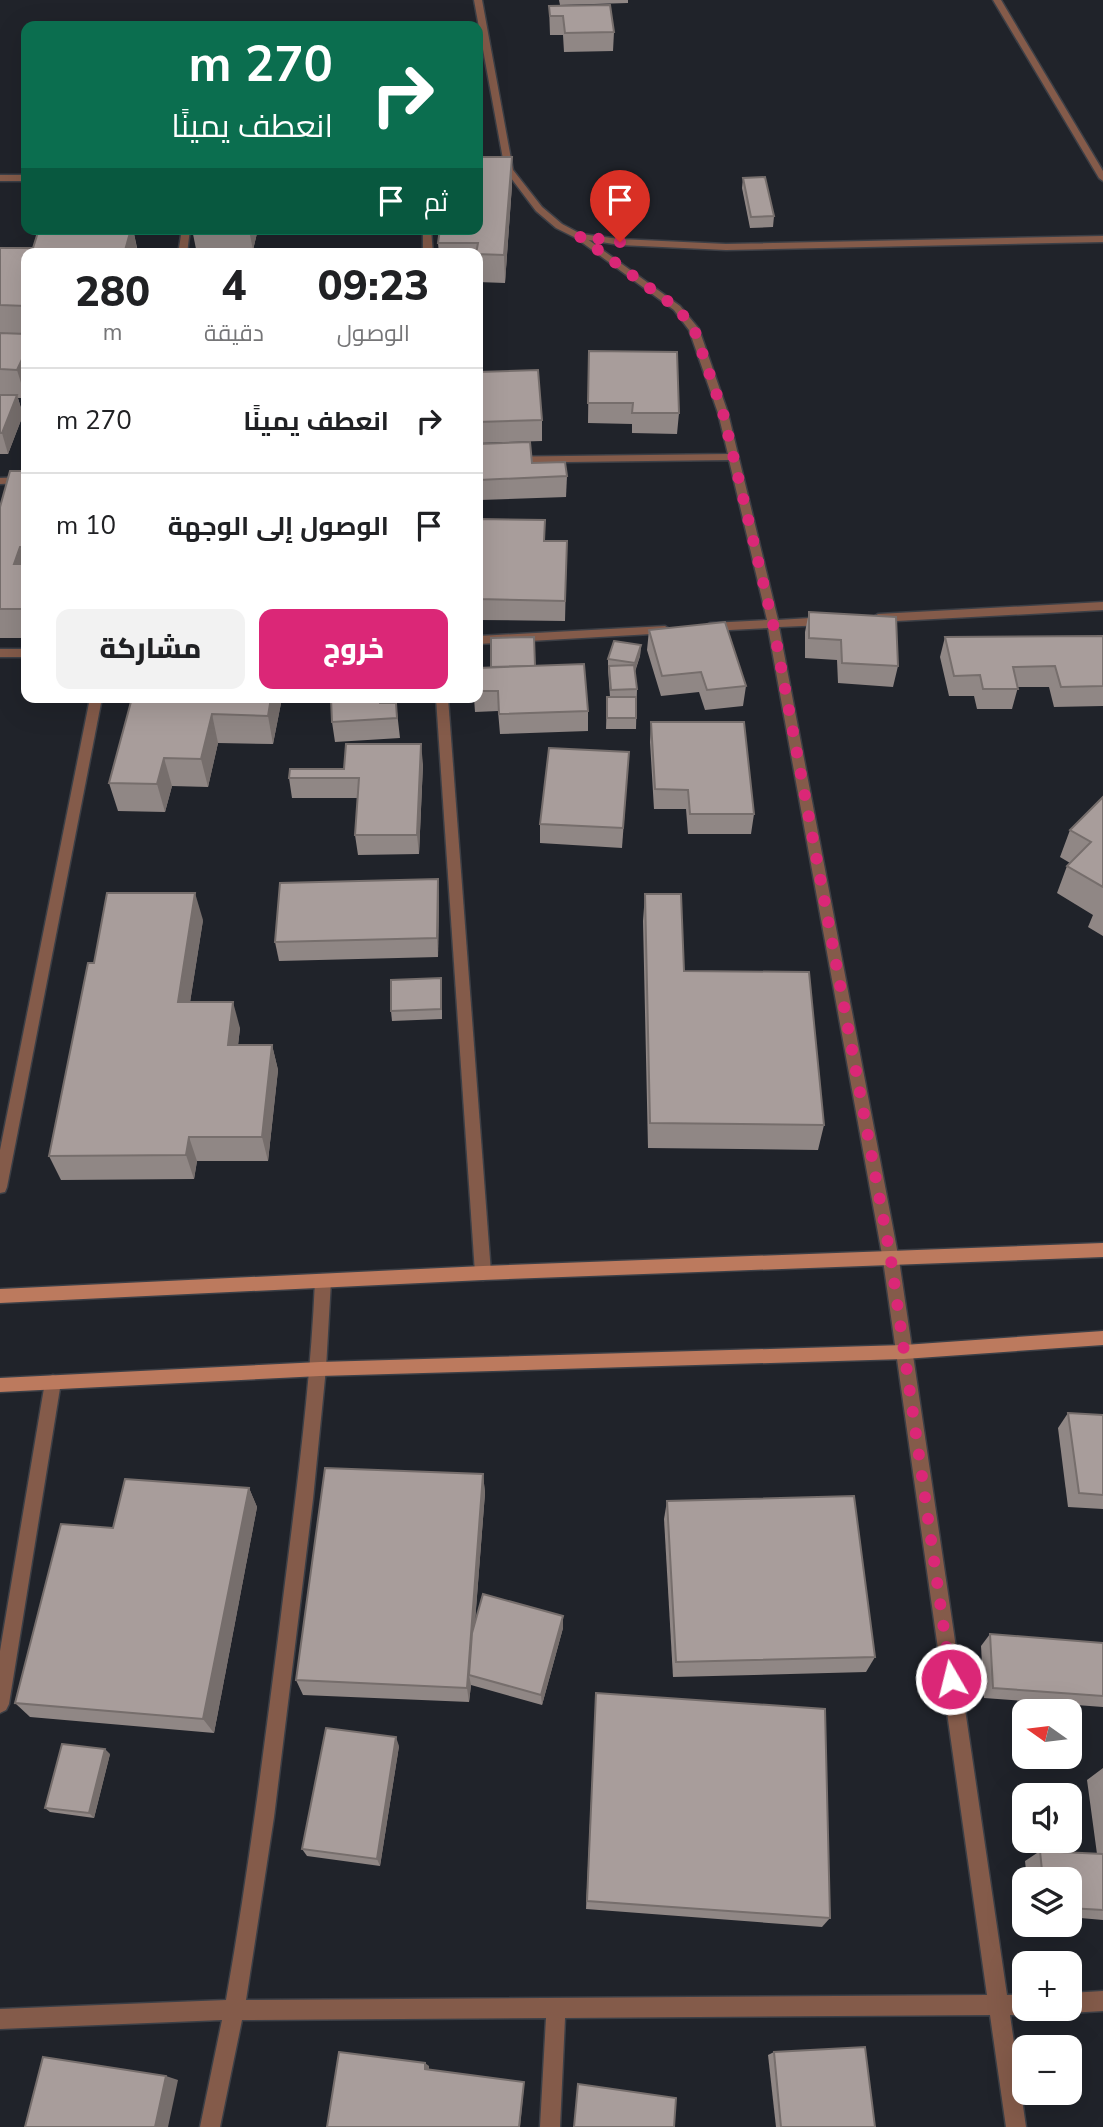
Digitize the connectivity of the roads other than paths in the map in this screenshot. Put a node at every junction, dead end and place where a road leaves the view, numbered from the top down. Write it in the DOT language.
graph roads {
  1 [pos="478,0"];
  2 [pos="997,0"];
  3 [pos="481,21"];
  4 [pos="483,33"];
  5 [pos="0,178"];
  6 [pos="21,178"];
  7 [pos="1103,178"];
  8 [pos="579,236"];
  9 [pos="1103,239"];
  10 [pos="733,457"];
  11 [pos="483,460"];
  12 [pos="21,480"];
  13 [pos="0,481"];
  14 [pos="1103,606"];
  15 [pos="869,618"];
  16 [pos="842,620"];
  17 [pos="773,624"];
  18 [pos="692,628"];
  19 [pos="679,629"];
  20 [pos="483,640"];
  21 [pos="0,653"];
  22 [pos="21,653"];
  23 [pos="95,703"];
  24 [pos="443,703"];
  25 [pos="0,1187"];
  26 [pos="1103,1250"];
  27 [pos="891,1260"];
  28 [pos="483,1273"];
  29 [pos="323,1280"];
  30 [pos="0,1296"];
  31 [pos="1103,1338"];
  32 [pos="904,1352"];
  33 [pos="320,1369"];
  34 [pos="53,1382"];
  35 [pos="0,1385"];
  36 [pos="0,1704"];
  37 [pos="1103,2001"];
  38 [pos="1082,2002"];
  39 [pos="1012,2005"];
  40 [pos="999,2006"];
  41 [pos="556,2009"];
  42 [pos="235,2010"];
  43 [pos="0,2019"];
  44 [pos="210,2127"];
  45 [pos="550,2127"];
  46 [pos="1016,2127"];
  1 -- 3 [label="street"];
  2 -- 7 [label="street"];
  4 -- 8 [label="street"];
  5 -- 6 [label="street"];
  8 -- 9 [label="street"];
  8 -- 10 [label="street"];
  10 -- 11 [label="street"];
  10 -- 17 [label="street"];
  12 -- 13 [label="street"];
  14 -- 15 [label="street"];
  16 -- 17 [label="street"];
  17 -- 18 [label="street"];
  17 -- 27 [label="street"];
  19 -- 20 [label="street"];
  21 -- 22 [label="street"];
  23 -- 25 [label="street"];
  24 -- 28 [label="street"];
  26 -- 27 [label="main road"];
  27 -- 28 [label="main road"];
  27 -- 32 [label="street"];
  28 -- 29 [label="main road"];
  29 -- 30 [label="main road"];
  29 -- 33 [label="street"];
  31 -- 32 [label="main road"];
  32 -- 33 [label="main road"];
  32 -- 40 [label="street"];
  33 -- 34 [label="main road"];
  33 -- 42 [label="street"];
  34 -- 35 [label="main road"];
  34 -- 36 [label="street"];
  37 -- 38 [label="street"];
  39 -- 40 [label="street"];
  40 -- 41 [label="street"];
  40 -- 46 [label="street"];
  41 -- 42 [label="street"];
  41 -- 45 [label="street"];
  42 -- 43 [label="street"];
  42 -- 44 [label="street"];
}
